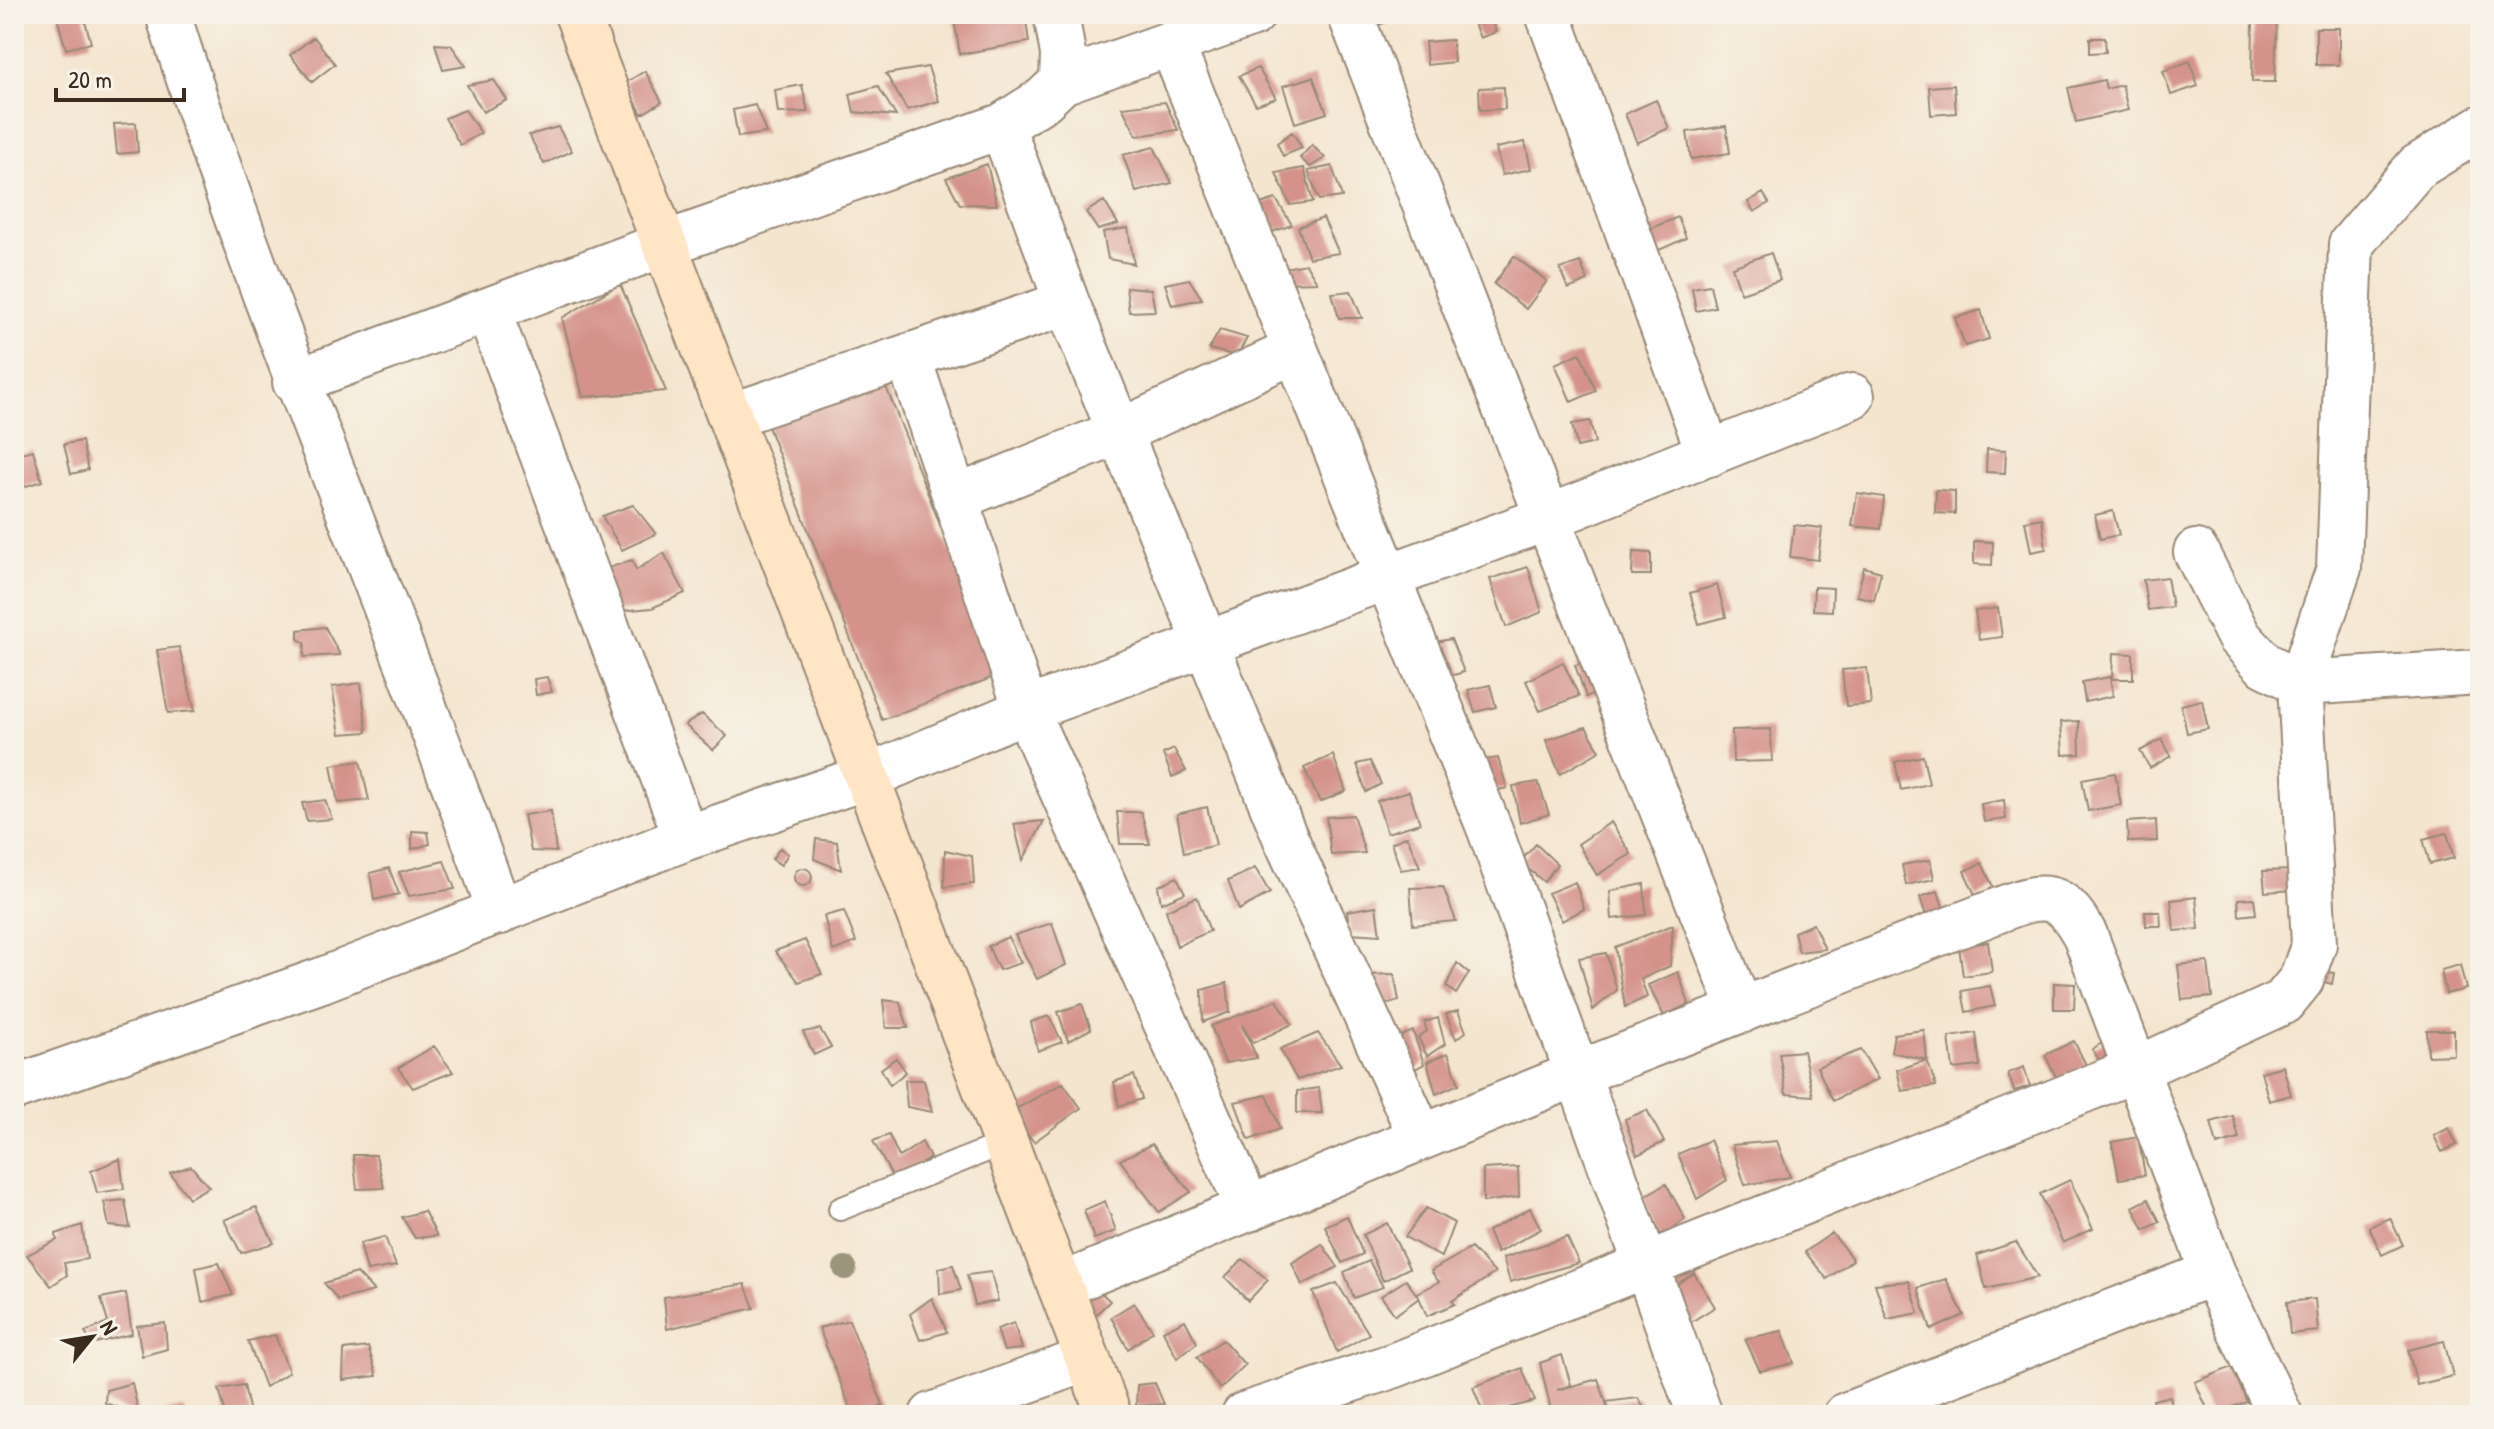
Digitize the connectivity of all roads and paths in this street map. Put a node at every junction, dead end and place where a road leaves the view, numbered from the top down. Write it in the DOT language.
graph roads {
  1 [pos="168,14"];
  2 [pos="577,14"];
  3 [pos="1056,14"];
  4 [pos="1253,14"];
  5 [pos="1350,14"];
  6 [pos="1548,14"];
  7 [pos="1172,45"];
  8 [pos="1062,82"];
  9 [pos="1002,126"];
  10 [pos="2480,128"];
  11 [pos="665,244"];
  12 [pos="1067,303"];
  13 [pos="488,310"];
  14 [pos="1294,351"];
  15 [pos="908,356"];
  16 [pos="295,382"];
  17 [pos="1852,396"];
  18 [pos="730,416"];
  19 [pos="1119,432"];
  20 [pos="1709,454"];
  21 [pos="956,498"];
  22 [pos="1550,517"];
  23 [pos="2196,552"];
  24 [pos="1386,577"];
  25 [pos="1205,643"];
  26 [pos="2480,672"];
  27 [pos="2300,683"];
  28 [pos="1026,710"];
  29 [pos="867,777"];
  30 [pos="686,838"];
  31 [pos="500,912"];
  32 [pos="1741,1011"];
  33 [pos="2137,1069"];
  34 [pos="1579,1073"];
  35 [pos="14,1088"];
  36 [pos="1421,1137"];
  37 [pos="1005,1143"];
  38 [pos="840,1209"];
  39 [pos="1249,1209"];
  40 [pos="1647,1264"];
  41 [pos="2213,1273"];
  42 [pos="1060,1286"];
  43 [pos="1087,1359"];
  44 [pos="932,1415"];
  45 [pos="1109,1415"];
  46 [pos="1244,1415"];
  47 [pos="1700,1415"];
  48 [pos="1846,1415"];
  49 [pos="2280,1415"];
  1 -- 16 [label="street"];
  2 -- 11 [label="street"];
  3 -- 8 [label="street"];
  4 -- 7 [label="street"];
  5 -- 22 [label="street"];
  6 -- 20 [label="street"];
  7 -- 8 [label="street"];
  7 -- 14 [label="street"];
  8 -- 9 [label="street"];
  9 -- 11 [label="street"];
  9 -- 12 [label="street"];
  10 -- 27 [label="street"];
  11 -- 13 [label="street"];
  11 -- 18 [label="street"];
  12 -- 15 [label="street"];
  12 -- 19 [label="street"];
  13 -- 16 [label="street"];
  13 -- 30 [label="street"];
  14 -- 19 [label="street"];
  14 -- 24 [label="street"];
  15 -- 18 [label="street"];
  15 -- 21 [label="street"];
  16 -- 31 [label="street"];
  17 -- 20 [label="street"];
  18 -- 29 [label="street"];
  19 -- 21 [label="street"];
  19 -- 25 [label="street"];
  20 -- 22 [label="street"];
  21 -- 28 [label="street"];
  22 -- 24 [label="street"];
  22 -- 32 [label="street"];
  23 -- 27 [label="street"];
  24 -- 25 [label="street"];
  24 -- 34 [label="street"];
  25 -- 28 [label="street"];
  25 -- 36 [label="street"];
  26 -- 27 [label="street"];
  27 -- 33 [label="street"];
  28 -- 29 [label="street"];
  28 -- 39 [label="street"];
  29 -- 30 [label="street"];
  29 -- 37 [label="street"];
  30 -- 31 [label="street"];
  31 -- 35 [label="street"];
  32 -- 33 [label="street"];
  32 -- 34 [label="street"];
  33 -- 40 [label="street"];
  33 -- 41 [label="street"];
  34 -- 36 [label="street"];
  34 -- 40 [label="street"];
  36 -- 39 [label="street"];
  37 -- 38 [label="lane"];
  37 -- 42 [label="street"];
  39 -- 42 [label="street"];
  40 -- 46 [label="street"];
  40 -- 47 [label="street"];
  41 -- 48 [label="street"];
  41 -- 49 [label="street"];
  42 -- 43 [label="street"];
  43 -- 44 [label="street"];
  43 -- 45 [label="street"];
}
